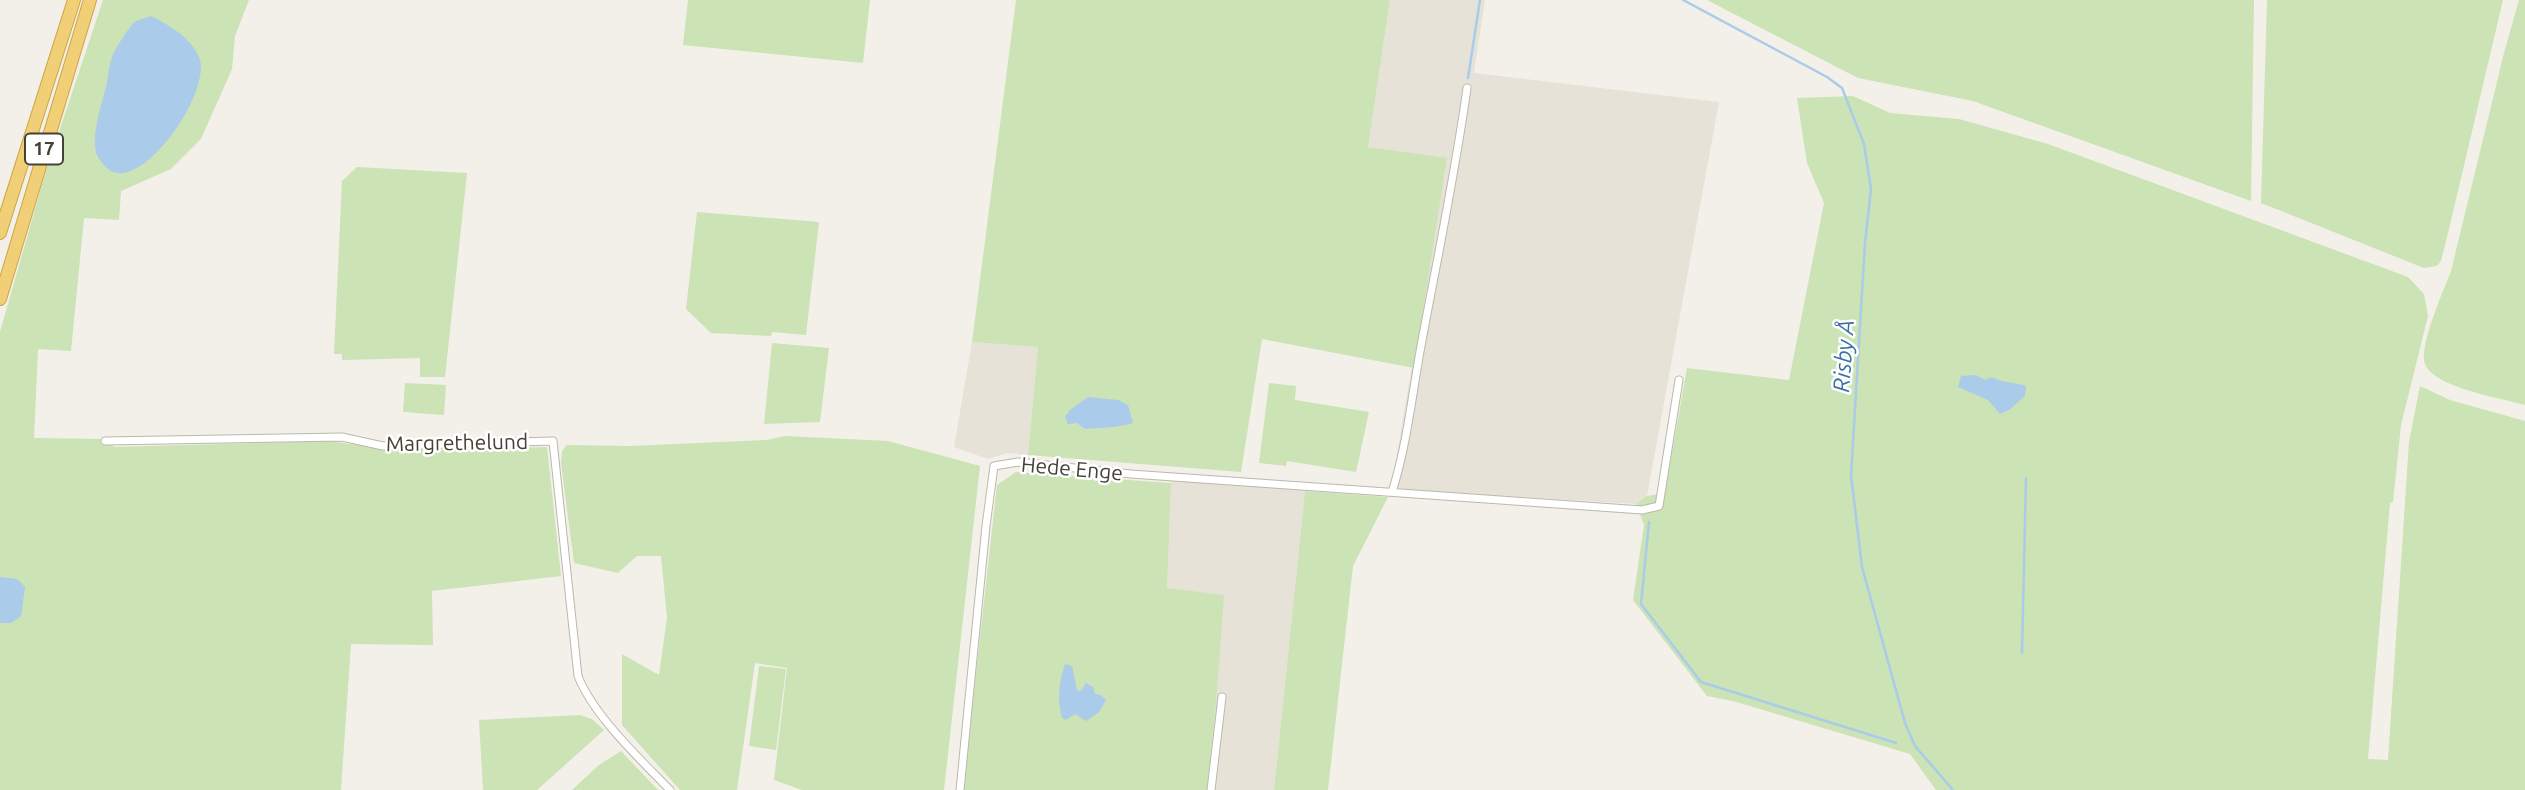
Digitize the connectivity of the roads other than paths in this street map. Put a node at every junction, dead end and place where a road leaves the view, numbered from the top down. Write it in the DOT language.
graph roads {
  1 [pos="74,0"];
  2 [pos="90,0"];
  3 [pos="1467,88"];
  4 [pos="0,233"];
  5 [pos="0,299"];
  6 [pos="1679,380"];
  7 [pos="105,441"];
  8 [pos="1392,492"];
  9 [pos="1222,697"];
  10 [pos="670,790"];
  11 [pos="960,790"];
  12 [pos="1211,790"];
  1 -- 4 [label="highway, 17"];
  2 -- 5 [label="highway, 17"];
  3 -- 8 [label="street"];
  6 -- 8 [label="street, Hede Enge"];
  7 -- 10 [label="street, Margrethelund"];
  8 -- 11 [label="street, Hede Enge"];
  9 -- 12 [label="street"];
}
